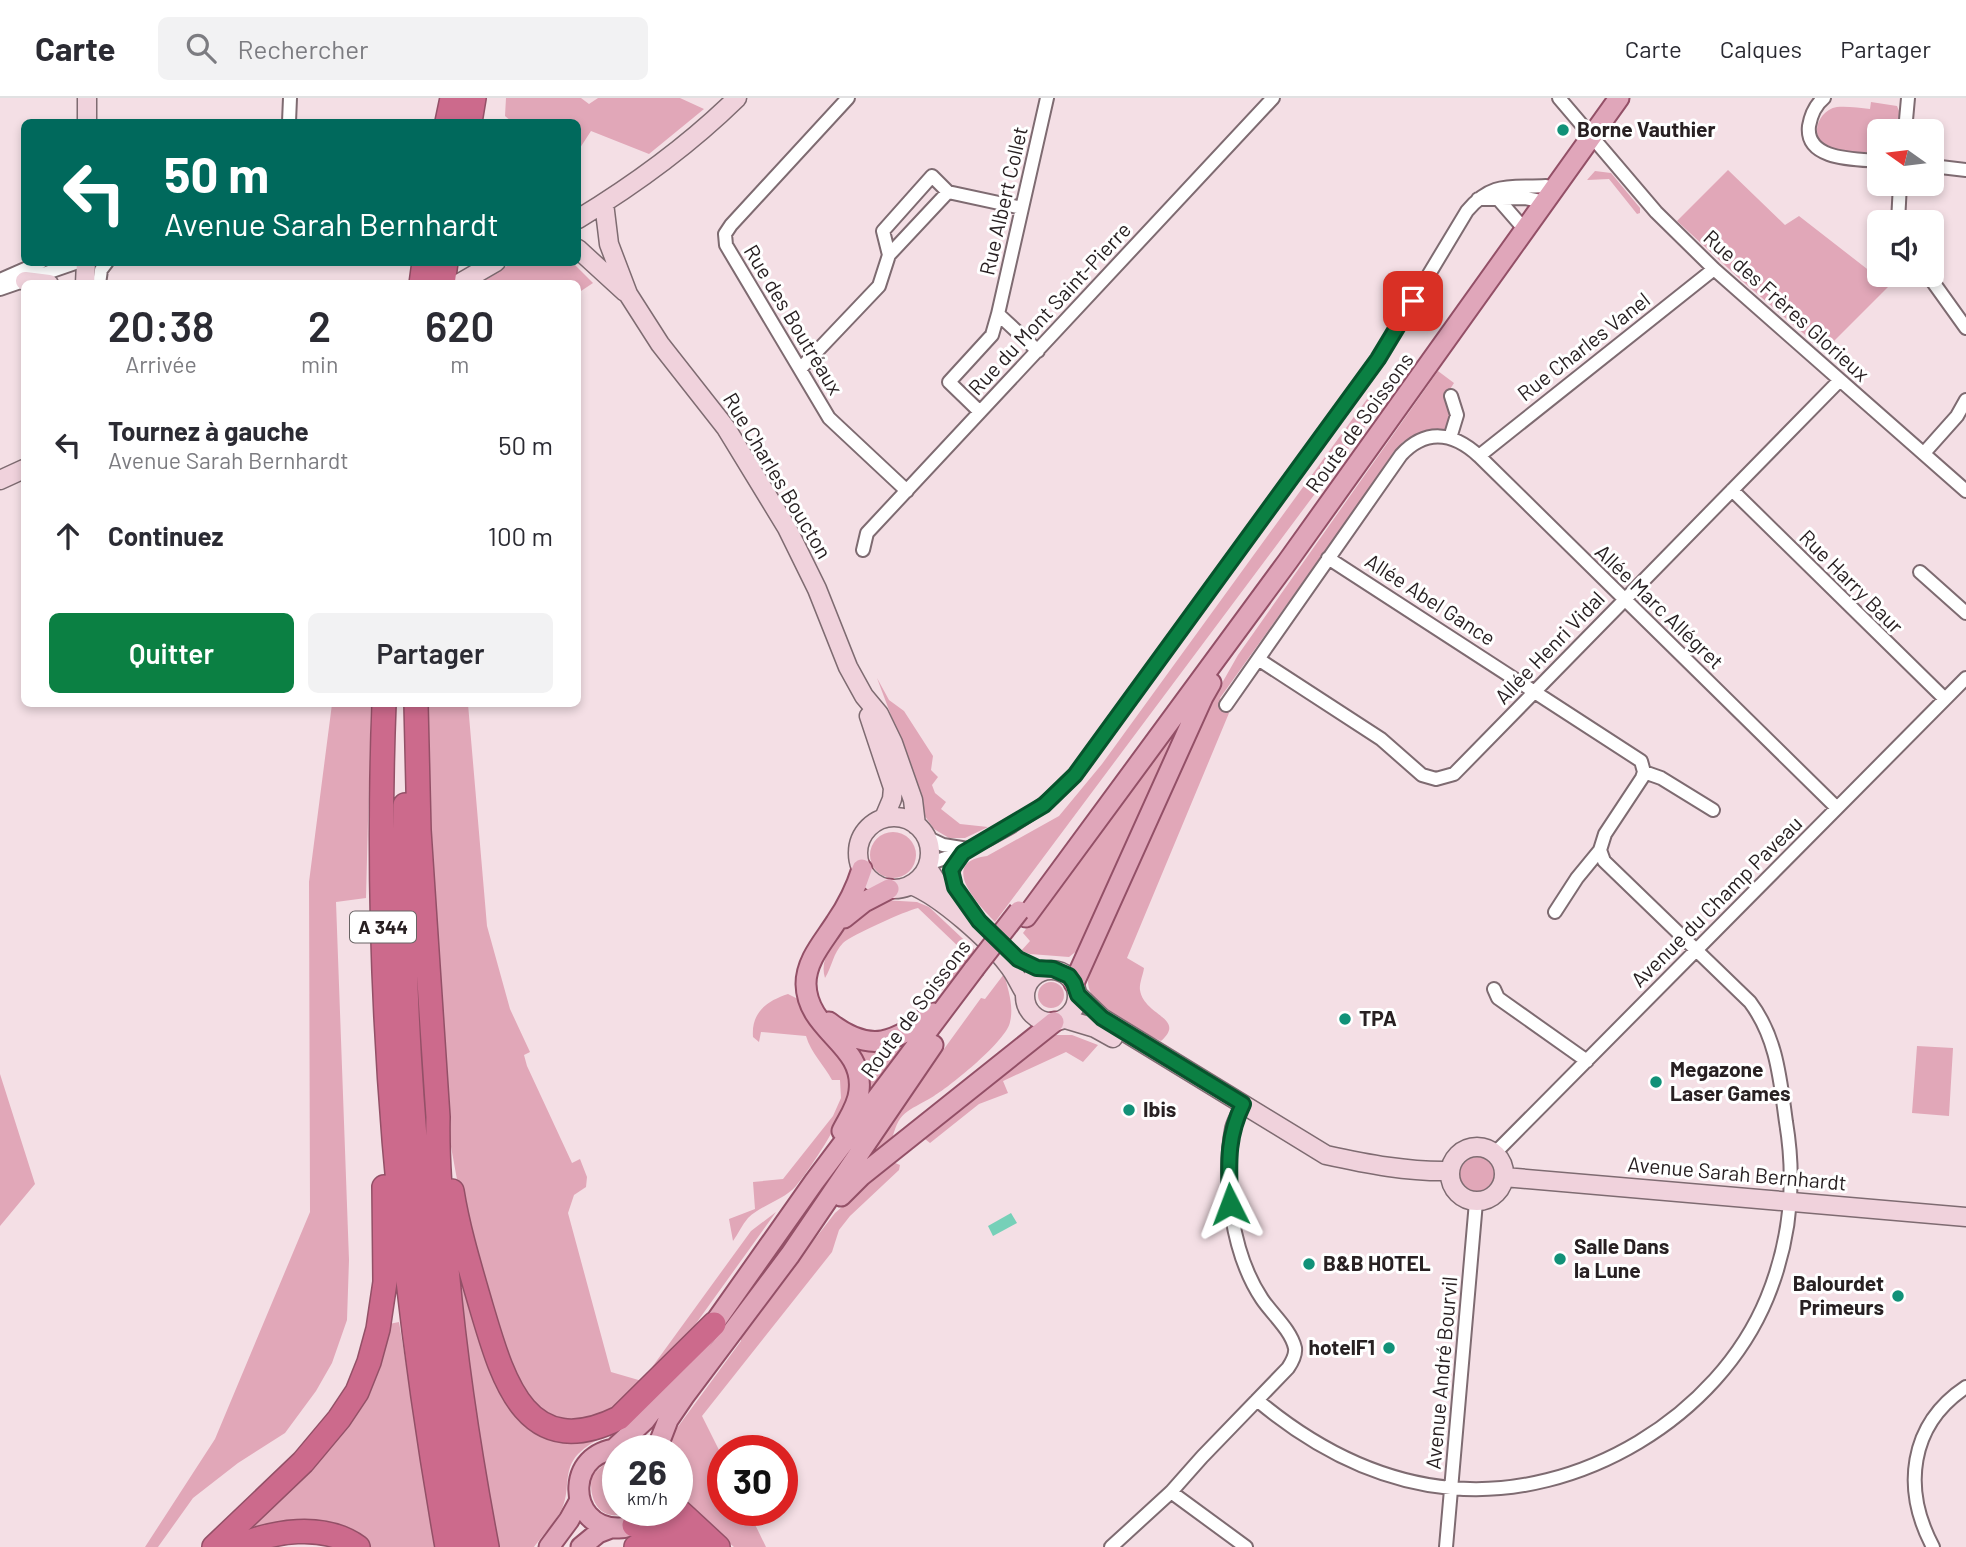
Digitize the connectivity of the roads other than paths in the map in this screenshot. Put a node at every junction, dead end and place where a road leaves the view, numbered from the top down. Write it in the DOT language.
graph roads {
  1 [pos="87,98"];
  2 [pos="290,98"];
  3 [pos="452,98"];
  4 [pos="474,98"];
  5 [pos="737,98"];
  6 [pos="848,98"];
  7 [pos="1047,98"];
  8 [pos="1273,98"];
  9 [pos="1559,98"];
  10 [pos="1619,98"];
  11 [pos="1824,98"];
  12 [pos="1908,98"];
  13 [pos="87,119"];
  14 [pos="289,119"];
  15 [pos="448,119"];
  16 [pos="470,119"];
  17 [pos="1906,119"];
  18 [pos="1591,137"];
  19 [pos="1867,160"];
  20 [pos="1944,167"];
  21 [pos="1966,170"];
  22 [pos="948,192"];
  23 [pos="1543,196"];
  24 [pos="1477,199"];
  25 [pos="1499,200"];
  26 [pos="604,203"];
  27 [pos="1022,208"];
  28 [pos="581,217"];
  29 [pos="1519,223"];
  30 [pos="581,252"];
  31 [pos="889,255"];
  32 [pos="32,266"];
  33 [pos="67,266"];
  34 [pos="490,266"];
  35 [pos="1714,269"];
  36 [pos="0,280"];
  37 [pos="28,280"];
  38 [pos="465,280"];
  39 [pos="21,282"];
  40 [pos="1937,287"];
  41 [pos="0,289"];
  42 [pos="628,294"];
  43 [pos="998,314"];
  44 [pos="1453,323"];
  45 [pos="1966,328"];
  46 [pos="1038,351"];
  47 [pos="801,368"];
  48 [pos="1839,381"];
  49 [pos="1451,396"];
  50 [pos="1966,400"];
  51 [pos="980,412"];
  52 [pos="1450,438"];
  53 [pos="1924,453"];
  54 [pos="1479,456"];
  55 [pos="21,470"];
  56 [pos="21,476"];
  57 [pos="2,479"];
  58 [pos="1732,490"];
  59 [pos="907,491"];
  60 [pos="1966,491"];
  61 [pos="863,551"];
  62 [pos="1328,558"];
  63 [pos="1288,561"];
  64 [pos="1920,572"];
  65 [pos="1624,600"];
  66 [pos="1966,613"];
  67 [pos="1258,659"];
  68 [pos="1966,678"];
  69 [pos="1534,691"];
  70 [pos="864,696"];
  71 [pos="1945,699"];
  72 [pos="1226,705"];
  73 [pos="384,707"];
  74 [pos="407,707"];
  75 [pos="416,707"];
  76 [pos="1644,772"];
  77 [pos="1837,808"];
  78 [pos="1713,810"];
  79 [pos="884,818"];
  80 [pos="921,831"];
  81 [pos="1600,849"];
  82 [pos="965,851"];
  83 [pos="928,865"];
  84 [pos="862,869"];
  85 [pos="911,885"];
  86 [pos="889,889"];
  87 [pos="1555,912"];
  88 [pos="1022,914"];
  89 [pos="979,921"];
  90 [pos="835,925"];
  91 [pos="1696,951"];
  92 [pos="1045,970"];
  93 [pos="978,972"];
  94 [pos="1076,989"];
  95 [pos="1494,989"];
  96 [pos="1025,993"];
  97 [pos="807,994"];
  98 [pos="953,997"];
  99 [pos="1059,1020"];
  100 [pos="1587,1061"];
  101 [pos="1243,1104"];
  102 [pos="438,1117"];
  103 [pos="394,1150"];
  104 [pos="1495,1153"];
  105 [pos="1450,1171"];
  106 [pos="1504,1177"];
  107 [pos="814,1182"];
  108 [pos="1476,1202"];
  109 [pos="1790,1202"];
  110 [pos="1966,1217"];
  111 [pos="790,1255"];
  112 [pos="714,1324"];
  113 [pos="1966,1387"];
  114 [pos="1257,1400"];
  115 [pos="634,1435"];
  116 [pos="662,1435"];
  117 [pos="602,1454"];
  118 [pos="1451,1488"];
  119 [pos="1171,1492"];
  120 [pos="580,1500"];
  121 [pos="693,1524"];
  122 [pos="640,1527"];
  123 [pos="611,1528"];
  124 [pos="214,1547"];
  125 [pos="236,1547"];
  126 [pos="358,1547"];
  127 [pos="447,1547"];
  128 [pos="468,1547"];
  129 [pos="486,1547"];
  130 [pos="549,1547"];
  131 [pos="581,1547"];
  132 [pos="680,1547"];
  133 [pos="695,1547"];
  134 [pos="718,1547"];
  135 [pos="1111,1547"];
  136 [pos="1246,1547"];
  137 [pos="1446,1547"];
  138 [pos="1933,1547"];
  1 -- 13 [label="street"];
  2 -- 14 [label="street"];
  3 -- 15 [label="highway"];
  4 -- 16 [label="highway"];
  5 -- 26 [label="street"];
  6 -- 47 [label="street, Rue des Boutréaux"];
  7 -- 27 [label="street, Rue Albert Collet"];
  8 -- 46 [label="street, Rue du Mont Saint-Pierre"];
  9 -- 18 [label="street, Rue des Frères Glorieux"];
  10 -- 18 [label="main road, Route de Soissons"];
  11 -- 19 [label="street"];
  12 -- 17 [label="street"];
  18 -- 23 [label="main road, Route de Soissons"];
  18 -- 35 [label="street, Rue des Frères Glorieux"];
  20 -- 21 [label="street"];
  22 -- 27 [label="street"];
  22 -- 31 [label="street"];
  22 -- 31 [label="street"];
  23 -- 24 [label="street"];
  23 -- 25 [label="street"];
  23 -- 29 [label="main road, Route de Soissons"];
  23 -- 44 [label="main road, Route de Soissons"];
  24 -- 25 [label="street"];
  24 -- 82 [label="street"];
  25 -- 29 [label="street"];
  26 -- 28 [label="street"];
  26 -- 42 [label="street, Rue Charles Boucton"];
  27 -- 43 [label="street, Rue Albert Collet"];
  29 -- 44 [label="main road, Route de Soissons"];
  30 -- 42 [label="street, Rue Charles Boucton"];
  31 -- 47 [label="street"];
  32 -- 36 [label="street"];
  33 -- 37 [label="street"];
  34 -- 38 [label="street"];
  35 -- 48 [label="street, Rue des Frères Glorieux"];
  35 -- 54 [label="street, Rue Charles Vanel"];
  39 -- 41 [label="street"];
  40 -- 45 [label="street"];
  42 -- 70 [label="street, Rue Charles Boucton"];
  43 -- 46 [label="street"];
  43 -- 51 [label="street, Rue Albert Collet"];
  44 -- 63 [label="main road, Route de Soissons"];
  44 -- 88 [label="main road, Route de Soissons"];
  46 -- 51 [label="street, Rue du Mont Saint-Pierre"];
  47 -- 59 [label="street, Rue des Boutréaux"];
  48 -- 53 [label="street, Rue des Frères Glorieux"];
  48 -- 58 [label="street, Allée Henri Vidal"];
  49 -- 52 [label="street"];
  50 -- 53 [label="street"];
  51 -- 59 [label="street, Rue du Mont Saint-Pierre"];
  52 -- 54 [label="street, Allée Marc Allégret"];
  52 -- 62 [label="street"];
  53 -- 60 [label="street, Rue des Frères Glorieux"];
  54 -- 65 [label="street, Allée Marc Allégret"];
  55 -- 57 [label="street"];
  56 -- 57 [label="street"];
  58 -- 65 [label="street, Allée Henri Vidal"];
  58 -- 71 [label="street, Rue Harry Baur"];
  59 -- 61 [label="street, Rue du Mont Saint-Pierre"];
  62 -- 67 [label="street"];
  62 -- 69 [label="street, Allée Abel Gance"];
  63 -- 88 [label="main road, Route de Soissons"];
  63 -- 94 [label="main road"];
  64 -- 66 [label="street"];
  65 -- 69 [label="street, Allée Henri Vidal"];
  65 -- 77 [label="street, Allée Marc Allégret"];
  67 -- 69 [label="street, Allée Henri Vidal"];
  67 -- 72 [label="street"];
  68 -- 71 [label="street, Avenue du Champ Paveau"];
  69 -- 76 [label="street, Allée Abel Gance"];
  70 -- 79 [label="street, Rue Charles Boucton"];
  70 -- 80 [label="street, Rue Charles Boucton"];
  71 -- 77 [label="street, Avenue du Champ Paveau"];
  73 -- 103 [label="highway, A 344"];
  74 -- 128 [label="highway, A 344"];
  75 -- 102 [label="highway"];
  76 -- 78 [label="street, Allée Abel Gance"];
  76 -- 81 [label="street"];
  77 -- 91 [label="street, Avenue du Champ Paveau"];
  79 -- 80 [label="street"];
  79 -- 84 [label="street"];
  80 -- 82 [label="street"];
  80 -- 83 [label="street"];
  81 -- 87 [label="street"];
  81 -- 91 [label="street"];
  82 -- 83 [label="street"];
  82 -- 89 [label="street"];
  83 -- 85 [label="street"];
  83 -- 89 [label="street"];
  84 -- 86 [label="street"];
  84 -- 90 [label="main road"];
  85 -- 86 [label="street"];
  85 -- 96 [label="street"];
  86 -- 90 [label="main road"];
  88 -- 93 [label="main road, Route de Soissons"];
  89 -- 92 [label="street"];
  90 -- 97 [label="main road"];
  91 -- 100 [label="street, Avenue du Champ Paveau"];
  91 -- 109 [label="street"];
  92 -- 94 [label="street"];
  92 -- 96 [label="street"];
  93 -- 98 [label="main road, Route de Soissons"];
  93 -- 111 [label="main road, Route de Soissons"];
  94 -- 99 [label="street"];
  94 -- 101 [label="street"];
  95 -- 100 [label="street"];
  96 -- 99 [label="street"];
  97 -- 98 [label="main road"];
  97 -- 107 [label="main road"];
  98 -- 107 [label="main road, Route de Soissons"];
  99 -- 101 [label="street"];
  99 -- 111 [label="main road"];
  100 -- 104 [label="street, Avenue du Champ Paveau"];
  101 -- 105 [label="street"];
  101 -- 114 [label="street"];
  102 -- 112 [label="highway"];
  102 -- 129 [label="highway"];
  103 -- 124 [label="highway"];
  103 -- 127 [label="highway, A 344"];
  104 -- 105 [label="street"];
  104 -- 106 [label="street"];
  105 -- 108 [label="street"];
  106 -- 108 [label="street"];
  106 -- 109 [label="street, Avenue Sarah Bernhardt"];
  107 -- 112 [label="main road, Route de Soissons"];
  108 -- 118 [label="street, Avenue André Bourvil"];
  109 -- 110 [label="street, Avenue Sarah Bernhardt"];
  109 -- 118 [label="street"];
  111 -- 116 [label="main road, Route de Soissons"];
  112 -- 115 [label="main road, Route de Soissons"];
  113 -- 138 [label="street"];
  114 -- 118 [label="street"];
  114 -- 119 [label="street"];
  117 -- 120 [label="main road, Route de Soissons"];
  118 -- 137 [label="street, Avenue André Bourvil"];
  119 -- 135 [label="street"];
  119 -- 136 [label="street"];
  120 -- 123 [label="main road"];
  120 -- 130 [label="main road"];
  121 -- 134 [label="highway"];
  122 -- 123 [label="main road"];
  122 -- 132 [label="highway"];
  122 -- 133 [label="highway"];
  123 -- 131 [label="main road"];
  125 -- 126 [label="highway"];
}
